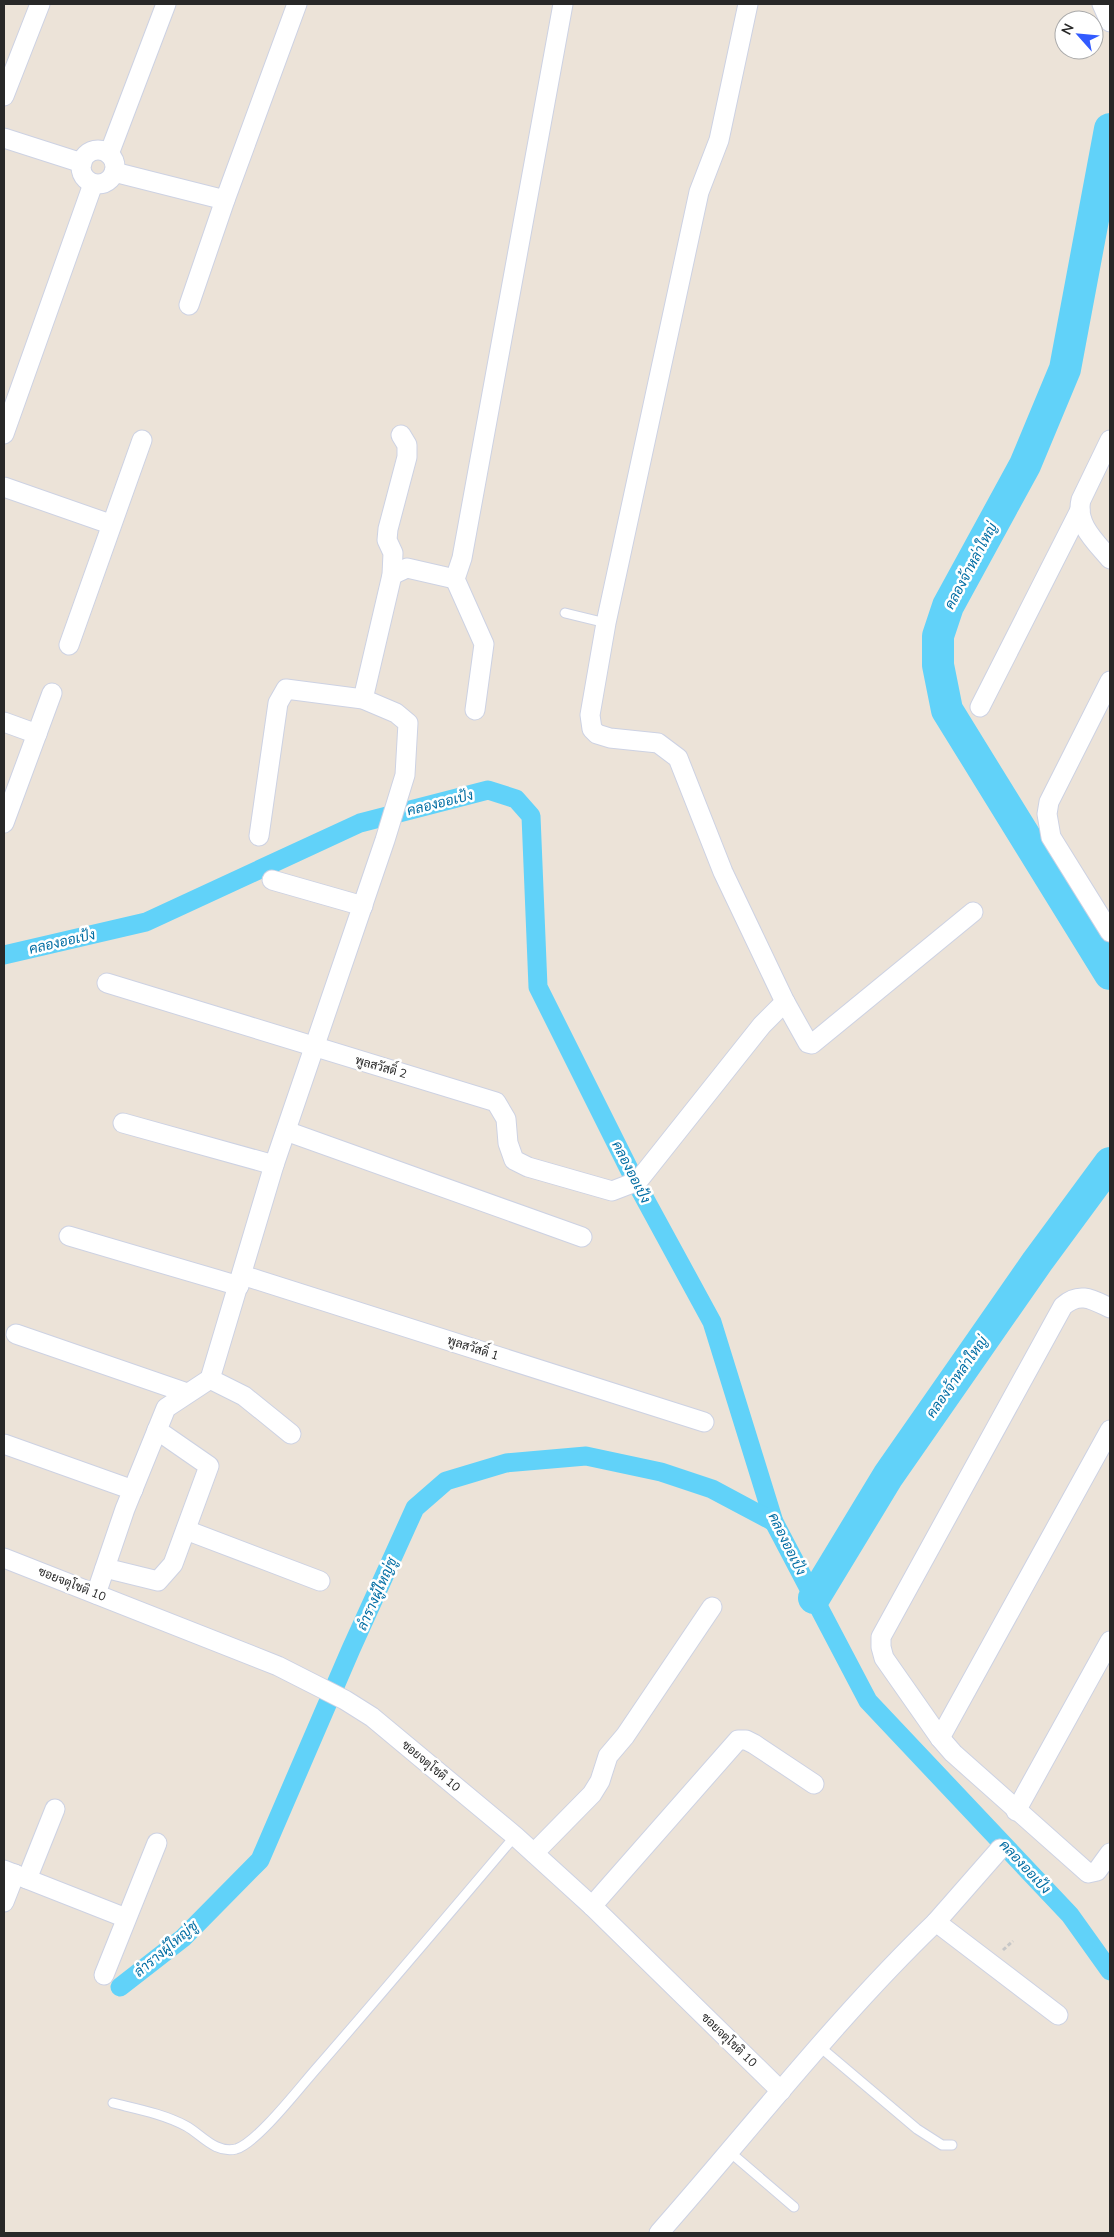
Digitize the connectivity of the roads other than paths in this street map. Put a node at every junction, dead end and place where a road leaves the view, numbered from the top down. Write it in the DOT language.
graph roads {
  1 [pos="40,4"];
  2 [pos="166,4"];
  3 [pos="297,4"];
  4 [pos="562,4"];
  5 [pos="748,4"];
  6 [pos="1102,4"];
  7 [pos="1110,22"];
  8 [pos="4,96"];
  9 [pos="4,138"];
  10 [pos="109,154"];
  11 [pos="82,163"];
  12 [pos="114,172"];
  13 [pos="93,184"];
  14 [pos="225,200"];
  15 [pos="189,305"];
  16 [pos="4,434"];
  17 [pos="401,435"];
  18 [pos="142,440"];
  19 [pos="1110,440"];
  20 [pos="4,487"];
  21 [pos="1080,510"];
  22 [pos="110,524"];
  23 [pos="1110,559"];
  24 [pos="392,575"];
  25 [pos="455,579"];
  26 [pos="565,613"];
  27 [pos="606,623"];
  28 [pos="69,645"];
  29 [pos="1110,681"];
  30 [pos="52,693"];
  31 [pos="363,699"];
  32 [pos="980,707"];
  33 [pos="475,710"];
  34 [pos="4,722"];
  35 [pos="37,734"];
  36 [pos="4,823"];
  37 [pos="259,836"];
  38 [pos="272,880"];
  39 [pos="363,906"];
  40 [pos="973,912"];
  41 [pos="1109,923"];
  42 [pos="107,983"];
  43 [pos="785,1002"];
  44 [pos="315,1048"];
  45 [pos="123,1123"];
  46 [pos="286,1130"];
  47 [pos="274,1165"];
  48 [pos="69,1236"];
  49 [pos="582,1236"];
  50 [pos="240,1280"];
  51 [pos="1110,1308"];
  52 [pos="16,1334"];
  53 [pos="210,1378"];
  54 [pos="187,1393"];
  55 [pos="704,1422"];
  56 [pos="157,1430"];
  57 [pos="1110,1430"];
  58 [pos="291,1434"];
  59 [pos="4,1444"];
  60 [pos="133,1490"];
  61 [pos="186,1530"];
  62 [pos="4,1558"];
  63 [pos="105,1568"];
  64 [pos="320,1581"];
  65 [pos="96,1594"];
  66 [pos="712,1608"];
  67 [pos="1110,1641"];
  68 [pos="940,1738"];
  69 [pos="814,1784"];
  70 [pos="55,1809"];
  71 [pos="1016,1811"];
  72 [pos="516,1836"];
  73 [pos="157,1843"];
  74 [pos="1000,1849"];
  75 [pos="534,1853"];
  76 [pos="1110,1853"];
  77 [pos="15,1874"];
  78 [pos="4,1902"];
  79 [pos="592,1906"];
  80 [pos="126,1918"];
  81 [pos="936,1922"];
  82 [pos="104,1974"];
  83 [pos="1058,2015"];
  84 [pos="820,2047"];
  85 [pos="781,2091"];
  86 [pos="113,2104"];
  87 [pos="952,2145"];
  88 [pos="731,2152"];
  89 [pos="794,2207"];
  90 [pos="659,2233"];
  1 -- 8 [label="street"];
  2 -- 10 [label="street"];
  3 -- 14 [label="street"];
  4 -- 25 [label="street"];
  5 -- 27 [label="street"];
  6 -- 7 [label="street"];
  9 -- 11 [label="street"];
  10 -- 11 [label="street"];
  10 -- 12 [label="street"];
  11 -- 13 [label="street"];
  12 -- 13 [label="street"];
  12 -- 14 [label="street"];
  13 -- 16 [label="street"];
  14 -- 15 [label="street"];
  17 -- 24 [label="street"];
  18 -- 22 [label="street"];
  19 -- 21 [label="street"];
  20 -- 22 [label="street"];
  21 -- 23 [label="street"];
  21 -- 32 [label="street"];
  22 -- 28 [label="street"];
  24 -- 25 [label="street"];
  24 -- 31 [label="street"];
  25 -- 33 [label="street"];
  26 -- 27 [label="lane"];
  27 -- 43 [label="street"];
  29 -- 41 [label="street"];
  30 -- 35 [label="street"];
  31 -- 37 [label="street"];
  31 -- 39 [label="street"];
  34 -- 35 [label="street"];
  35 -- 36 [label="street"];
  38 -- 39 [label="street"];
  39 -- 44 [label="street"];
  40 -- 43 [label="street"];
  42 -- 44 [label="street, พูลสวัสดิ์ 2"];
  43 -- 44 [label="street, พูลสวัสดิ์ 2"];
  44 -- 46 [label="street"];
  45 -- 47 [label="street"];
  46 -- 47 [label="street"];
  46 -- 49 [label="street"];
  47 -- 50 [label="street"];
  48 -- 50 [label="street, พูลสวัสดิ์ 1"];
  50 -- 53 [label="street"];
  50 -- 55 [label="street, พูลสวัสดิ์ 1"];
  51 -- 68 [label="street"];
  52 -- 54 [label="street"];
  53 -- 54 [label="street"];
  53 -- 58 [label="street"];
  54 -- 56 [label="street"];
  56 -- 60 [label="street"];
  56 -- 61 [label="street"];
  57 -- 68 [label="street"];
  59 -- 60 [label="street"];
  60 -- 63 [label="street"];
  61 -- 63 [label="street"];
  61 -- 64 [label="street"];
  62 -- 65 [label="street, ซอยจตุโชติ 10"];
  63 -- 65 [label="street"];
  65 -- 72 [label="street, ซอยจตุโชติ 10"];
  66 -- 75 [label="street"];
  67 -- 71 [label="street"];
  68 -- 71 [label="street"];
  69 -- 79 [label="street"];
  70 -- 77 [label="street"];
  71 -- 76 [label="street"];
  72 -- 75 [label="street, ซอยจตุโชติ 10"];
  72 -- 86 [label="lane"];
  73 -- 80 [label="street"];
  74 -- 81 [label="street"];
  75 -- 79 [label="street, ซอยจตุโชติ 10"];
  77 -- 78 [label="street"];
  77 -- 80 [label="street"];
  79 -- 85 [label="street, ซอยจตุโชติ 10"];
  80 -- 82 [label="street"];
  81 -- 83 [label="street"];
  81 -- 84 [label="street"];
  84 -- 85 [label="street"];
  84 -- 87 [label="lane"];
  85 -- 88 [label="street"];
  88 -- 89 [label="lane"];
  88 -- 90 [label="street"];
}
